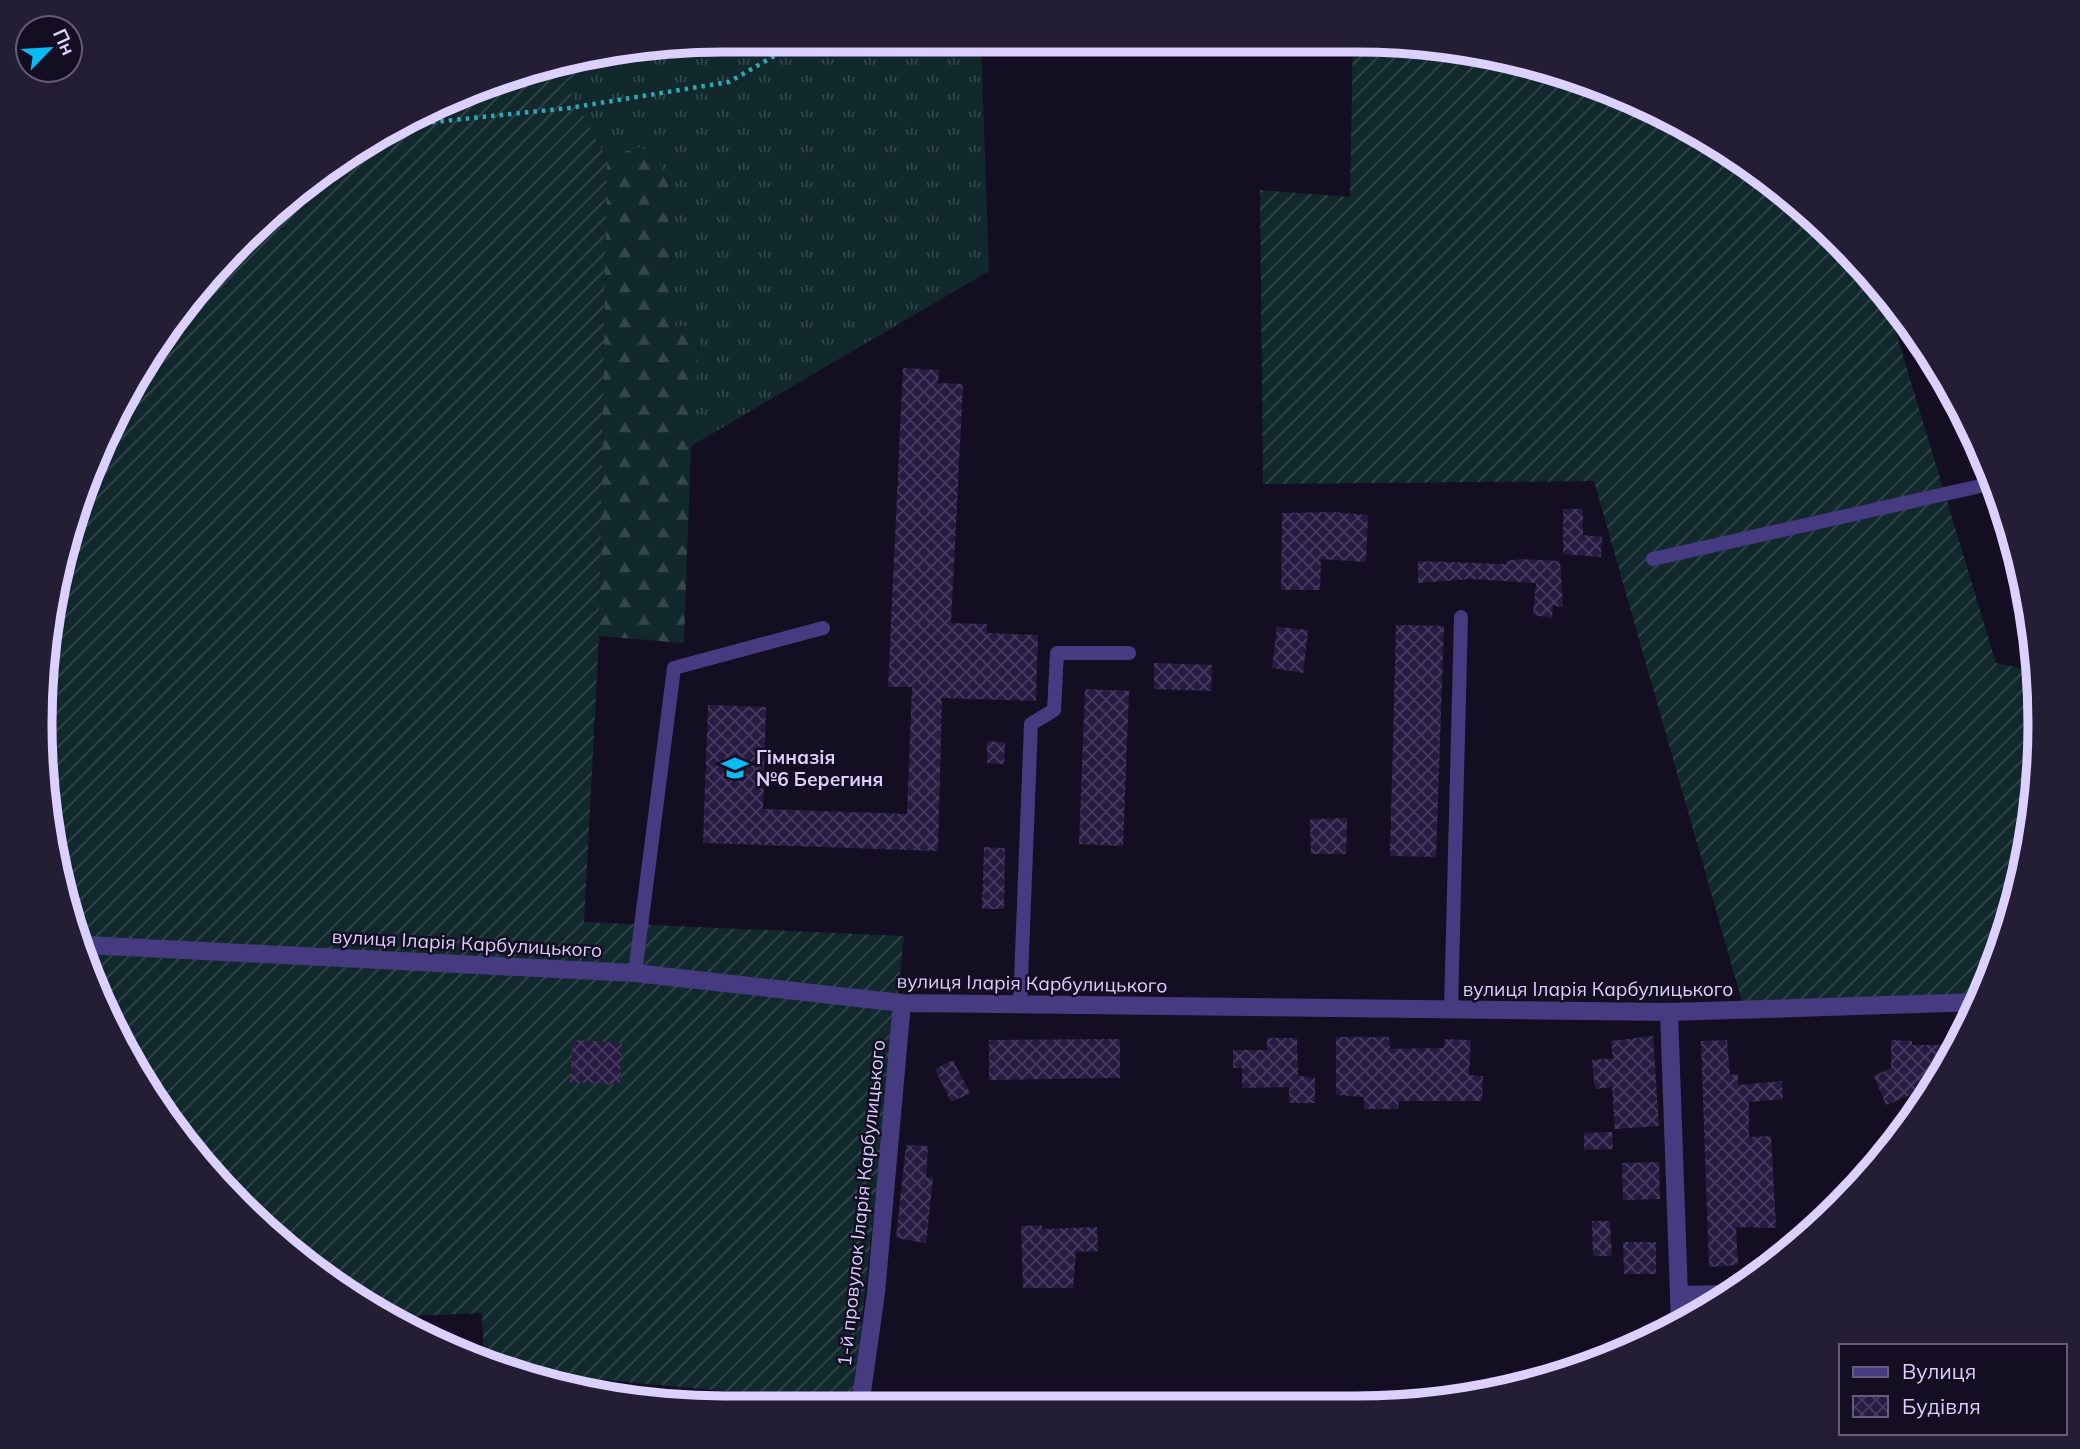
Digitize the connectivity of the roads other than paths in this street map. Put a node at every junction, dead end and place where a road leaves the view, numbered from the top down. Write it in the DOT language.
graph roads {
  1 [pos="1983,485"];
  2 [pos="1653,559"];
  3 [pos="1461,617"];
  4 [pos="823,628"];
  5 [pos="1129,653"];
  6 [pos="89,944"];
  7 [pos="635,973"];
  8 [pos="1967,1002"];
  9 [pos="902,1003"];
  10 [pos="1020,1004"];
  11 [pos="1451,1010"];
  12 [pos="1669,1012"];
  13 [pos="1711,1294"];
  14 [pos="1680,1295"];
  15 [pos="1680,1312"];
  16 [pos="861,1396"];
  1 -- 2 [label="lane"];
  3 -- 11 [label="lane"];
  4 -- 7 [label="lane"];
  5 -- 10 [label="lane"];
  6 -- 7 [label="street, вулиця Іларія Карбулицького"];
  7 -- 9 [label="street, вулиця Іларія Карбулицького"];
  8 -- 12 [label="street, вулиця Іларія Карбулицького"];
  9 -- 10 [label="street, вулиця Іларія Карбулицького"];
  9 -- 16 [label="street, 1-й провулок Іларія Карбулицького"];
  10 -- 11 [label="street, вулиця Іларія Карбулицького"];
  11 -- 12 [label="street, вулиця Іларія Карбулицького"];
  12 -- 14 [label="street"];
  13 -- 14 [label="street"];
  14 -- 15 [label="street"];
}
